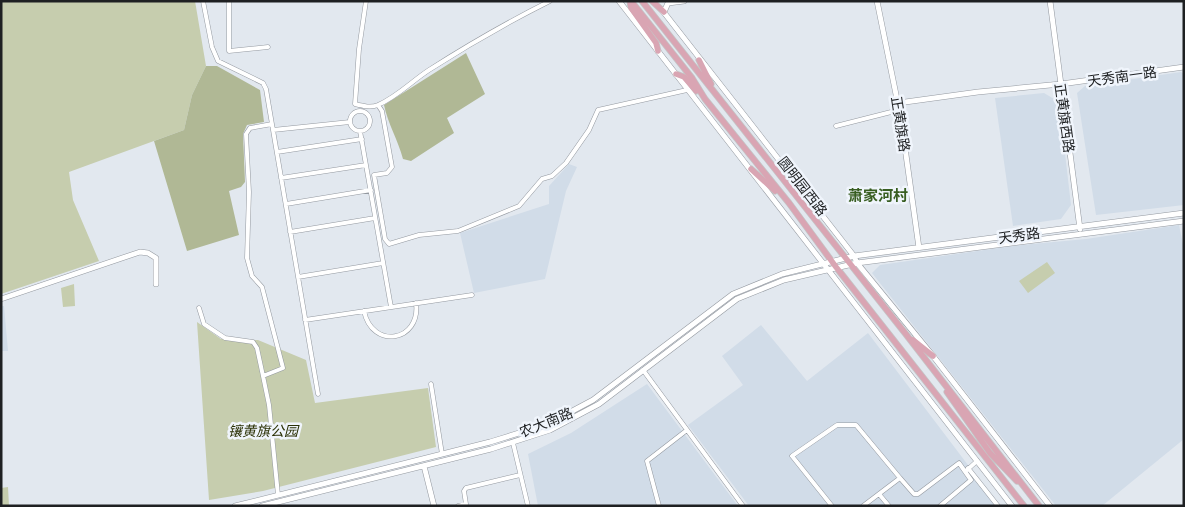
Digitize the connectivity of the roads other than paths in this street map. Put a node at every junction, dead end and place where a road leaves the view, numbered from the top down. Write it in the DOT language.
graph roads {
  1 [pos="203,1"];
  2 [pos="229,1"];
  3 [pos="366,1"];
  4 [pos="550,1"];
  5 [pos="620,1"];
  6 [pos="631,1"];
  7 [pos="642,1"];
  8 [pos="654,1"];
  9 [pos="663,1"];
  10 [pos="684,1"];
  11 [pos="877,1"];
  12 [pos="1050,1"];
  13 [pos="664,12"];
  14 [pos="268,47"];
  15 [pos="658,51"];
  16 [pos="699,60"];
  17 [pos="1184,67"];
  18 [pos="676,74"];
  19 [pos="1061,84"];
  20 [pos="687,90"];
  21 [pos="717,95"];
  22 [pos="705,99"];
  23 [pos="898,103"];
  24 [pos="355,104"];
  25 [pos="378,105"];
  26 [pos="899,110"];
  27 [pos="357,112"];
  28 [pos="350,122"];
  29 [pos="272,124"];
  30 [pos="836,126"];
  31 [pos="273,130"];
  32 [pos="360,131"];
  33 [pos="362,139"];
  34 [pos="277,152"];
  35 [pos="366,166"];
  36 [pos="751,170"];
  37 [pos="281,178"];
  38 [pos="371,190"];
  39 [pos="789,202"];
  40 [pos="286,204"];
  41 [pos="1184,214"];
  42 [pos="375,218"];
  43 [pos="1184,223"];
  44 [pos="1080,227"];
  45 [pos="290,232"];
  46 [pos="1081,234"];
  47 [pos="919,248"];
  48 [pos="854,256"];
  49 [pos="844,258"];
  50 [pos="832,261"];
  51 [pos="383,263"];
  52 [pos="857,263"];
  53 [pos="822,264"];
  54 [pos="849,264"];
  55 [pos="836,267"];
  56 [pos="828,269"];
  57 [pos="298,277"];
  58 [pos="156,284"];
  59 [pos="472,295"];
  60 [pos="1,299"];
  61 [pos="416,303"];
  62 [pos="391,307"];
  63 [pos="200,308"];
  64 [pos="364,311"];
  65 [pos="305,320"];
  66 [pos="905,333"];
  67 [pos="933,356"];
  68 [pos="644,370"];
  69 [pos="263,376"];
  70 [pos="431,384"];
  71 [pos="318,394"];
  72 [pos="687,430"];
  73 [pos="513,443"];
  74 [pos="442,454"];
  75 [pos="977,461"];
  76 [pos="424,466"];
  77 [pos="967,470"];
  78 [pos="520,474"];
  79 [pos="900,478"];
  80 [pos="879,494"];
  81 [pos="278,495"];
  82 [pos="235,506"];
  83 [pos="262,506"];
  84 [pos="434,506"];
  85 [pos="458,506"];
  86 [pos="528,506"];
  87 [pos="660,506"];
  88 [pos="743,506"];
  89 [pos="832,506"];
  90 [pos="863,506"];
  91 [pos="889,506"];
  92 [pos="940,506"];
  93 [pos="998,506"];
  94 [pos="1012,506"];
  95 [pos="1024,506"];
  96 [pos="1039,506"];
  97 [pos="1050,506"];
  1 -- 29 [label="street"];
  2 -- 14 [label="street"];
  3 -- 24 [label="street"];
  4 -- 25 [label="street"];
  5 -- 15 [label="street"];
  6 -- 15 [label="main road"];
  6 -- 22 [label="main road, 圆明园西路"];
  7 -- 21 [label="main road, 圆明园西路"];
  8 -- 13 [label="main road"];
  9 -- 13 [label="street"];
  10 -- 13 [label="street"];
  11 -- 23 [label="street, 正黄旗路"];
  12 -- 19 [label="street, 正黄旗西路"];
  13 -- 16 [label="street, 圆明园西路"];
  15 -- 18 [label="street"];
  16 -- 21 [label="main road"];
  16 -- 48 [label="street, 圆明园西路"];
  17 -- 19 [label="street, 天秀南一路"];
  18 -- 20 [label="street"];
  18 -- 22 [label="main road"];
  19 -- 23 [label="street, 天秀南一路"];
  19 -- 44 [label="street, 正黄旗西路"];
  20 -- 25 [label="street"];
  20 -- 36 [label="street"];
  21 -- 49 [label="main road, 圆明园西路"];
  22 -- 39 [label="main road, 圆明园西路"];
  23 -- 26 [label="street, 正黄旗路"];
  24 -- 25 [label="street"];
  24 -- 27 [label="street"];
  26 -- 30 [label="street"];
  26 -- 47 [label="street, 正黄旗路"];
  27 -- 28 [label="street"];
  27 -- 32 [label="street"];
  28 -- 31 [label="street"];
  28 -- 32 [label="street"];
  29 -- 31 [label="street"];
  29 -- 69 [label="street"];
  31 -- 34 [label="street"];
  32 -- 33 [label="street"];
  33 -- 34 [label="street"];
  33 -- 35 [label="street"];
  34 -- 37 [label="street"];
  35 -- 37 [label="street"];
  35 -- 38 [label="street"];
  36 -- 39 [label="main road"];
  36 -- 53 [label="street"];
  37 -- 40 [label="street"];
  38 -- 40 [label="street"];
  38 -- 42 [label="street"];
  39 -- 50 [label="main road, 圆明园西路"];
  40 -- 45 [label="street"];
  41 -- 44 [label="street, 天秀路"];
  42 -- 45 [label="street"];
  42 -- 51 [label="street"];
  43 -- 46 [label="street, 天秀路"];
  44 -- 46 [label="street, 正黄旗西路"];
  44 -- 47 [label="street, 天秀路"];
  45 -- 57 [label="street"];
  46 -- 52 [label="street, 天秀路"];
  47 -- 48 [label="street, 天秀路"];
  48 -- 49 [label="street, 天秀路"];
  48 -- 52 [label="street, 圆明园西路"];
  49 -- 50 [label="street, 天秀路"];
  49 -- 54 [label="main road, 圆明园西路"];
  50 -- 53 [label="street, 农大南路"];
  50 -- 55 [label="main road, 圆明园西路"];
  51 -- 57 [label="street"];
  51 -- 62 [label="street"];
  52 -- 54 [label="street, 天秀路"];
  52 -- 67 [label="street"];
  53 -- 56 [label="street"];
  53 -- 74 [label="street, 农大南路"];
  54 -- 55 [label="street, 天秀路"];
  54 -- 66 [label="main road, 圆明园西路"];
  55 -- 56 [label="street, 农大南路"];
  55 -- 95 [label="main road"];
  56 -- 68 [label="street, 农大南路"];
  56 -- 75 [label="street"];
  57 -- 65 [label="street"];
  58 -- 60 [label="street"];
  59 -- 61 [label="street"];
  61 -- 62 [label="street"];
  61 -- 64 [label="street"];
  62 -- 64 [label="street"];
  63 -- 69 [label="street"];
  64 -- 65 [label="street"];
  65 -- 71 [label="street"];
  66 -- 67 [label="main road"];
  66 -- 96 [label="main road, 圆明园西路"];
  67 -- 97 [label="street"];
  68 -- 72 [label="street"];
  68 -- 73 [label="street, 农大南路"];
  69 -- 81 [label="street"];
  70 -- 74 [label="street"];
  72 -- 87 [label="street"];
  72 -- 88 [label="street"];
  73 -- 76 [label="street, 农大南路"];
  73 -- 78 [label="street"];
  74 -- 81 [label="street, 农大南路"];
  75 -- 77 [label="street"];
  75 -- 94 [label="street"];
  76 -- 83 [label="street, 农大南路"];
  76 -- 84 [label="street"];
  77 -- 79 [label="street"];
  77 -- 92 [label="street"];
  77 -- 93 [label="street"];
  78 -- 85 [label="street"];
  78 -- 86 [label="street"];
  79 -- 80 [label="street"];
  79 -- 89 [label="street"];
  80 -- 90 [label="street"];
  80 -- 91 [label="street"];
  81 -- 82 [label="street, 农大南路"];
}
